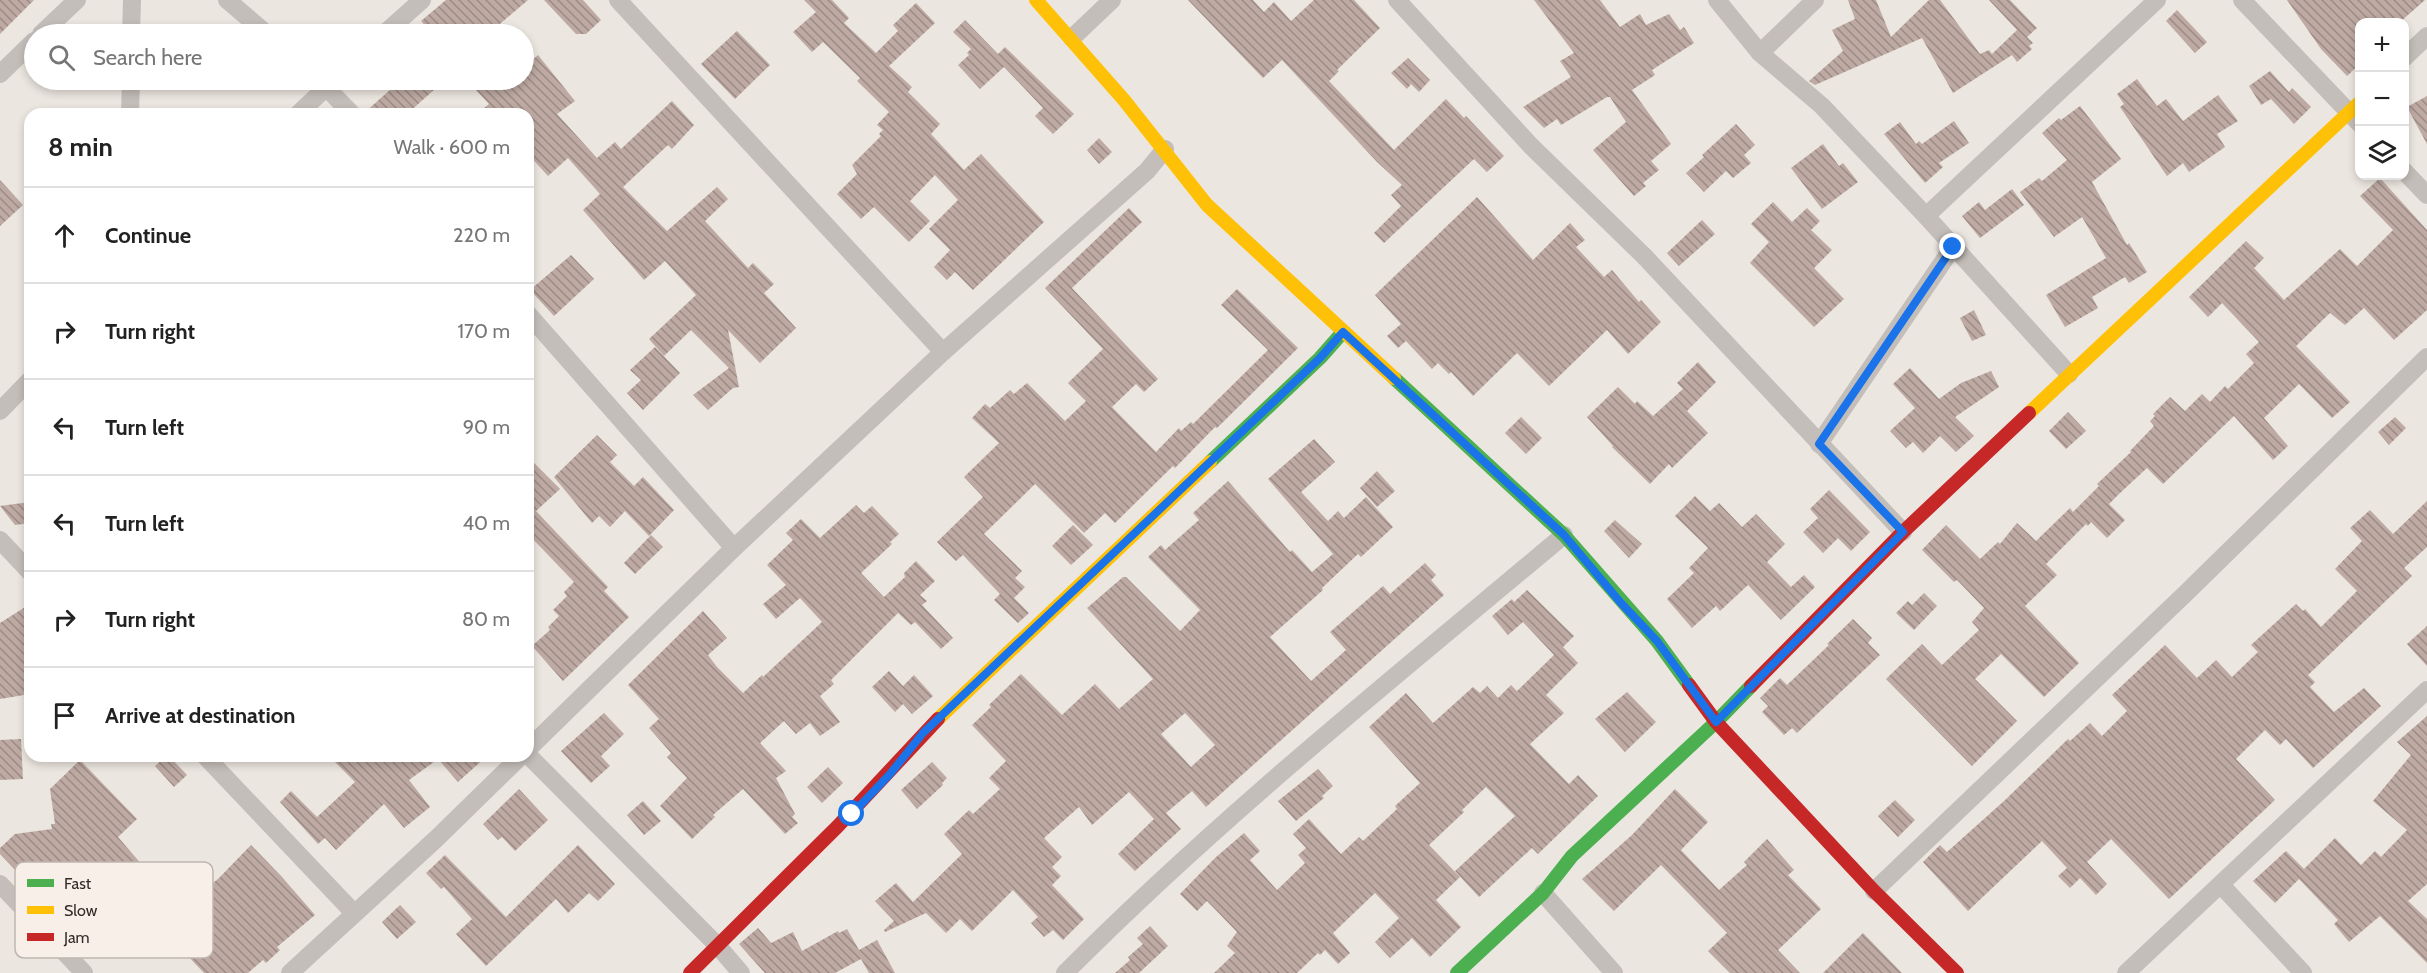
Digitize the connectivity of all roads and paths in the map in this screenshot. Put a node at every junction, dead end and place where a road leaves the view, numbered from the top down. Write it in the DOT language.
graph roads {
  1 [pos="78,0"];
  2 [pos="132,0"];
  3 [pos="227,0"];
  4 [pos="422,0"];
  5 [pos="618,0"];
  6 [pos="1036,0"];
  7 [pos="1112,0"];
  8 [pos="1397,0"];
  9 [pos="1717,0"];
  10 [pos="1815,0"];
  11 [pos="2157,0"];
  12 [pos="2242,0"];
  13 [pos="52,24"];
  14 [pos="131,24"];
  15 [pos="255,24"];
  16 [pos="395,24"];
  17 [pos="2427,36"];
  18 [pos="1072,38"];
  19 [pos="24,51"];
  20 [pos="1760,53"];
  21 [pos="2409,53"];
  22 [pos="0,75"];
  23 [pos="131,90"];
  24 [pos="320,90"];
  25 [pos="333,90"];
  26 [pos="130,108"];
  27 [pos="303,108"];
  28 [pos="347,108"];
  29 [pos="2355,111"];
  30 [pos="2355,113"];
  31 [pos="1165,149"];
  32 [pos="2409,176"];
  33 [pos="2427,195"];
  34 [pos="1926,216"];
  35 [pos="1953,247"];
  36 [pos="534,321"];
  37 [pos="1343,332"];
  38 [pos="943,352"];
  39 [pos="2427,357"];
  40 [pos="2069,374"];
  41 [pos="24,386"];
  42 [pos="0,411"];
  43 [pos="1819,444"];
  44 [pos="1903,532"];
  45 [pos="1564,535"];
  46 [pos="0,540"];
  47 [pos="734,548"];
  48 [pos="24,566"];
  49 [pos="2427,690"];
  50 [pos="1716,722"];
  51 [pos="534,743"];
  52 [pos="534,761"];
  53 [pos="211,762"];
  54 [pos="515,762"];
  55 [pos="0,884"];
  56 [pos="2221,885"];
  57 [pos="1874,891"];
  58 [pos="1543,893"];
  59 [pos="15,900"];
  60 [pos="354,913"];
  61 [pos="717,945"];
  62 [pos="70,958"];
  63 [pos="84,973"];
  64 [pos="290,973"];
  65 [pos="690,973"];
  66 [pos="741,973"];
  67 [pos="1065,973"];
  68 [pos="1457,973"];
  69 [pos="1614,973"];
  70 [pos="1957,973"];
  71 [pos="2126,973"];
  72 [pos="2303,973"];
  1 -- 13 [label="street"];
  2 -- 14 [label="street"];
  3 -- 15 [label="street"];
  4 -- 16 [label="street"];
  5 -- 38 [label="street"];
  6 -- 18 [label="street"];
  7 -- 18 [label="street"];
  8 -- 43 [label="street"];
  9 -- 20 [label="street"];
  10 -- 20 [label="street"];
  11 -- 34 [label="street"];
  12 -- 29 [label="street"];
  17 -- 21 [label="street"];
  18 -- 31 [label="street"];
  19 -- 22 [label="street"];
  20 -- 34 [label="street"];
  23 -- 26 [label="street"];
  24 -- 27 [label="street"];
  25 -- 28 [label="street"];
  30 -- 40 [label="street"];
  31 -- 37 [label="street"];
  31 -- 38 [label="street"];
  32 -- 33 [label="street"];
  34 -- 35 [label="street"];
  35 -- 40 [label="street"];
  35 -- 43 [label="street"];
  36 -- 47 [label="street"];
  37 -- 45 [label="street"];
  37 -- 61 [label="street"];
  38 -- 47 [label="street"];
  39 -- 57 [label="street"];
  40 -- 44 [label="street"];
  41 -- 42 [label="street"];
  43 -- 44 [label="street"];
  44 -- 50 [label="street"];
  45 -- 50 [label="street"];
  45 -- 67 [label="street"];
  46 -- 48 [label="street"];
  47 -- 51 [label="street"];
  49 -- 56 [label="street"];
  50 -- 57 [label="street"];
  50 -- 58 [label="street"];
  52 -- 61 [label="street"];
  53 -- 60 [label="street"];
  54 -- 60 [label="street"];
  55 -- 59 [label="street"];
  56 -- 71 [label="street"];
  56 -- 72 [label="street"];
  57 -- 70 [label="street"];
  58 -- 68 [label="street"];
  58 -- 69 [label="street"];
  60 -- 64 [label="street"];
  61 -- 65 [label="street"];
  61 -- 66 [label="street"];
  62 -- 63 [label="street"];
}
